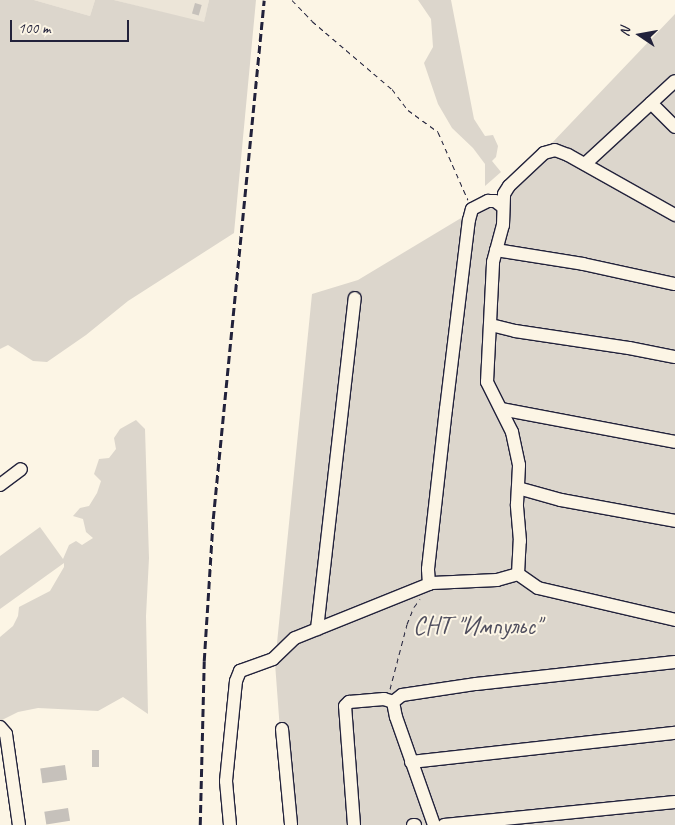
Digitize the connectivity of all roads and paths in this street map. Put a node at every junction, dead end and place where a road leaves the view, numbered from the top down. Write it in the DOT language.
graph roads {
  1 [pos="292,0"];
  2 [pos="675,81"];
  3 [pos="651,103"];
  4 [pos="675,127"];
  5 [pos="585,164"];
  6 [pos="503,207"];
  7 [pos="472,210"];
  8 [pos="675,215"];
  9 [pos="496,250"];
  10 [pos="675,284"];
  11 [pos="354,298"];
  12 [pos="491,325"];
  13 [pos="675,357"];
  14 [pos="501,409"];
  15 [pos="675,442"];
  16 [pos="21,469"];
  17 [pos="0,485"];
  18 [pos="518,488"];
  19 [pos="675,521"];
  20 [pos="518,574"];
  21 [pos="429,584"];
  22 [pos="675,620"];
  23 [pos="317,629"];
  24 [pos="675,662"];
  25 [pos="393,702"];
  26 [pos="282,729"];
  27 [pos="3,730"];
  28 [pos="675,733"];
  29 [pos="412,762"];
  30 [pos="675,802"];
  31 [pos="19,825"];
  32 [pos="230,825"];
  33 [pos="291,825"];
  34 [pos="354,825"];
  35 [pos="434,825"];
  36 [pos="444,825"];
  1 -- 7 [label="path"];
  2 -- 3 [label="street"];
  3 -- 4 [label="street"];
  3 -- 5 [label="street"];
  5 -- 6 [label="street"];
  5 -- 8 [label="street"];
  6 -- 7 [label="street"];
  6 -- 9 [label="street"];
  7 -- 21 [label="street"];
  9 -- 10 [label="street"];
  9 -- 12 [label="street"];
  11 -- 23 [label="street"];
  12 -- 13 [label="street"];
  12 -- 14 [label="street"];
  14 -- 15 [label="street"];
  14 -- 18 [label="street"];
  16 -- 17 [label="street"];
  18 -- 19 [label="street"];
  18 -- 20 [label="street"];
  20 -- 21 [label="street"];
  20 -- 22 [label="street"];
  21 -- 23 [label="street"];
  21 -- 25 [label="path"];
  23 -- 32 [label="street"];
  24 -- 25 [label="street"];
  25 -- 29 [label="street"];
  25 -- 34 [label="street"];
  26 -- 33 [label="street"];
  27 -- 31 [label="street"];
  28 -- 29 [label="street"];
  29 -- 35 [label="street"];
  30 -- 36 [label="street"];
}
